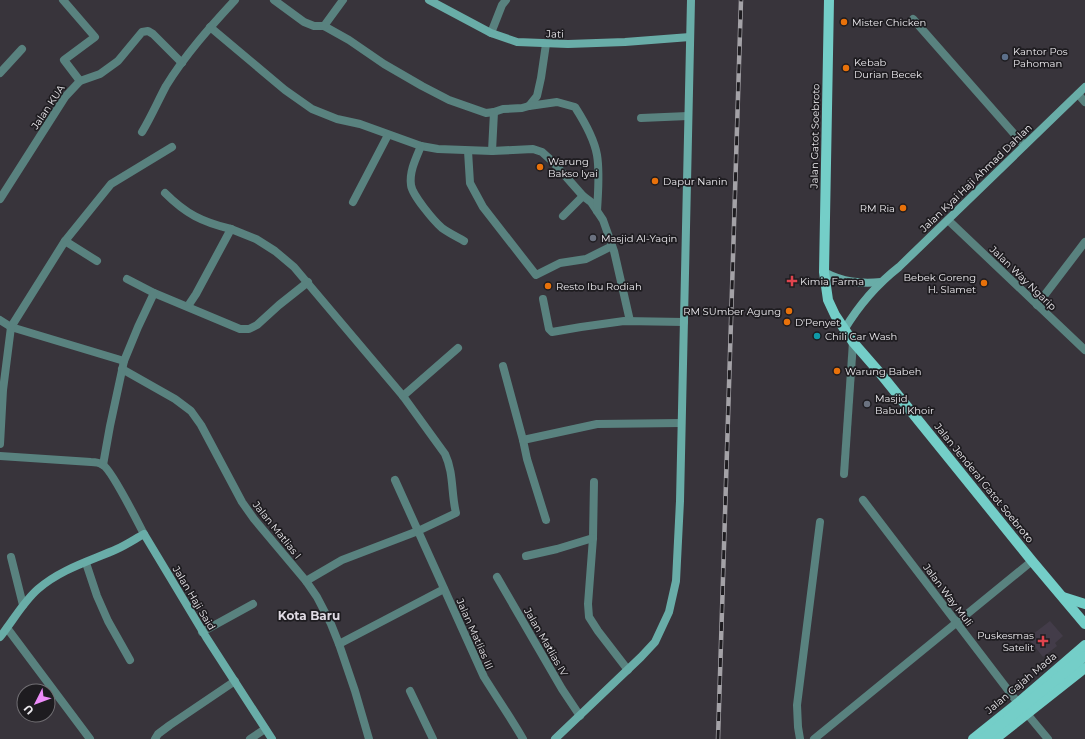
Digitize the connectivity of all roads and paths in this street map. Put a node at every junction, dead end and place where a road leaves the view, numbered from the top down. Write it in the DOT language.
graph roads {
  1 [pos="63,0"];
  2 [pos="235,0"];
  3 [pos="274,0"];
  4 [pos="343,0"];
  5 [pos="429,0"];
  6 [pos="506,0"];
  7 [pos="691,0"];
  8 [pos="829,0"];
  9 [pos="439,2"];
  10 [pos="913,19"];
  11 [pos="324,26"];
  12 [pos="210,27"];
  13 [pos="491,33"];
  14 [pos="690,37"];
  15 [pos="546,44"];
  16 [pos="22,50"];
  17 [pos="182,63"];
  18 [pos="0,73"];
  19 [pos="80,81"];
  20 [pos="1085,87"];
  21 [pos="1078,94"];
  22 [pos="1085,102"];
  23 [pos="529,106"];
  24 [pos="494,112"];
  25 [pos="688,116"];
  26 [pos="641,118"];
  27 [pos="142,132"];
  28 [pos="388,134"];
  29 [pos="1024,145"];
  30 [pos="421,146"];
  31 [pos="172,147"];
  32 [pos="468,151"];
  33 [pos="492,151"];
  34 [pos="165,193"];
  35 [pos="583,196"];
  36 [pos="0,199"];
  37 [pos="353,202"];
  38 [pos="597,210"];
  39 [pos="562,216"];
  40 [pos="948,220"];
  41 [pos="231,228"];
  42 [pos="64,241"];
  43 [pos="464,241"];
  44 [pos="1085,242"];
  45 [pos="612,246"];
  46 [pos="97,261"];
  47 [pos="824,272"];
  48 [pos="127,279"];
  49 [pos="308,282"];
  50 [pos="881,282"];
  51 [pos="154,293"];
  52 [pos="543,299"];
  53 [pos="1037,305"];
  54 [pos="188,306"];
  55 [pos="0,320"];
  56 [pos="630,321"];
  57 [pos="684,322"];
  58 [pos="11,327"];
  59 [pos="844,330"];
  60 [pos="853,342"];
  61 [pos="458,348"];
  62 [pos="1085,350"];
  63 [pos="123,365"];
  64 [pos="502,366"];
  65 [pos="403,396"];
  66 [pos="681,423"];
  67 [pos="523,440"];
  68 [pos="0,444"];
  69 [pos="0,456"];
  70 [pos="103,464"];
  71 [pos="844,474"];
  72 [pos="395,480"];
  73 [pos="594,482"];
  74 [pos="863,500"];
  75 [pos="546,520"];
  76 [pos="820,522"];
  77 [pos="418,531"];
  78 [pos="144,534"];
  79 [pos="593,538"];
  80 [pos="526,556"];
  81 [pos="11,557"];
  82 [pos="1032,561"];
  83 [pos="86,563"];
  84 [pos="497,577"];
  85 [pos="306,581"];
  86 [pos="444,589"];
  87 [pos="1063,597"];
  88 [pos="253,604"];
  89 [pos="1085,604"];
  90 [pos="23,605"];
  91 [pos="957,623"];
  92 [pos="1085,624"];
  93 [pos="7,628"];
  94 [pos="202,632"];
  95 [pos="0,637"];
  96 [pos="339,644"];
  97 [pos="1085,645"];
  98 [pos="1085,656"];
  99 [pos="130,660"];
  100 [pos="1085,668"];
  101 [pos="628,670"];
  102 [pos="235,681"];
  103 [pos="410,691"];
  104 [pos="1018,703"];
  105 [pos="1027,714"];
  106 [pos="580,716"];
  107 [pos="265,729"];
  108 [pos="90,739"];
  109 [pos="155,739"];
  110 [pos="250,739"];
  111 [pos="272,739"];
  112 [pos="368,739"];
  113 [pos="433,739"];
  114 [pos="523,739"];
  115 [pos="555,739"];
  116 [pos="800,739"];
  117 [pos="814,739"];
  118 [pos="973,739"];
  119 [pos="982,739"];
  120 [pos="995,739"];
  121 [pos="1048,739"];
  1 -- 19 [label="street"];
  2 -- 12 [label="street"];
  3 -- 11 [label="street"];
  4 -- 11 [label="street"];
  5 -- 9 [label="street, Jati"];
  6 -- 13 [label="street"];
  7 -- 14 [label="street"];
  8 -- 47 [label="main road, Jalan Gatot Soebroto"];
  9 -- 13 [label="street, Jati"];
  10 -- 29 [label="street"];
  11 -- 24 [label="street"];
  12 -- 17 [label="street"];
  12 -- 28 [label="street"];
  13 -- 15 [label="street, Jati"];
  14 -- 15 [label="street, Jati"];
  14 -- 25 [label="street"];
  15 -- 23 [label="street"];
  16 -- 18 [label="street"];
  17 -- 19 [label="street, Jalan KUA"];
  17 -- 27 [label="street"];
  19 -- 36 [label="street, Jalan KUA"];
  20 -- 21 [label="street, Jalan Kyai Haji Ahmad Dahlan"];
  21 -- 22 [label="street"];
  21 -- 29 [label="street, Jalan Kyai Haji Ahmad Dahlan"];
  23 -- 24 [label="street"];
  23 -- 38 [label="street"];
  24 -- 33 [label="street"];
  25 -- 26 [label="street"];
  25 -- 57 [label="street"];
  28 -- 30 [label="street"];
  28 -- 37 [label="street"];
  29 -- 40 [label="street, Jalan Kyai Haji Ahmad Dahlan"];
  30 -- 32 [label="street"];
  30 -- 43 [label="street"];
  31 -- 42 [label="street"];
  32 -- 33 [label="street"];
  32 -- 45 [label="street"];
  33 -- 35 [label="street"];
  34 -- 41 [label="street"];
  35 -- 38 [label="street"];
  35 -- 39 [label="street"];
  38 -- 45 [label="street"];
  40 -- 50 [label="street, Jalan Kyai Haji Ahmad Dahlan"];
  40 -- 53 [label="street, Jalan Way Ngarip"];
  41 -- 49 [label="street"];
  41 -- 54 [label="street"];
  42 -- 46 [label="street"];
  42 -- 58 [label="street"];
  44 -- 53 [label="street"];
  45 -- 56 [label="street"];
  47 -- 50 [label="street"];
  47 -- 59 [label="main road, Jalan Jenderal Gatot Soebroto"];
  48 -- 51 [label="street"];
  49 -- 54 [label="street"];
  49 -- 65 [label="street"];
  50 -- 59 [label="street, Jalan Kyai Haji Ahmad Dahlan"];
  51 -- 54 [label="street"];
  51 -- 63 [label="street"];
  52 -- 56 [label="street"];
  53 -- 62 [label="street, Jalan Way Ngarip"];
  55 -- 58 [label="street"];
  56 -- 57 [label="street"];
  57 -- 66 [label="street"];
  58 -- 63 [label="street"];
  58 -- 68 [label="street"];
  59 -- 60 [label="main road, Jalan Jenderal Gatot Soebroto"];
  60 -- 71 [label="street"];
  60 -- 82 [label="main road, Jalan Jenderal Gatot Soebroto"];
  61 -- 65 [label="street"];
  63 -- 70 [label="street"];
  63 -- 85 [label="street, Jalan Matlias I"];
  64 -- 67 [label="street"];
  65 -- 77 [label="street"];
  66 -- 67 [label="street"];
  66 -- 101 [label="street"];
  67 -- 75 [label="street"];
  69 -- 70 [label="street"];
  70 -- 78 [label="street, Jalan Haji Said"];
  72 -- 77 [label="street, Jalan Matlias III"];
  73 -- 79 [label="street"];
  74 -- 91 [label="street, Jalan Way Muli"];
  76 -- 116 [label="street"];
  77 -- 85 [label="street"];
  77 -- 86 [label="street, Jalan Matlias III"];
  78 -- 83 [label="street"];
  78 -- 94 [label="street, Jalan Haji Said"];
  79 -- 80 [label="street"];
  79 -- 101 [label="street"];
  81 -- 90 [label="street"];
  82 -- 87 [label="main road, Jalan Jenderal Gatot Soebroto"];
  82 -- 91 [label="street"];
  83 -- 90 [label="street"];
  83 -- 99 [label="street"];
  84 -- 106 [label="street, Jalan Matlias IV"];
  85 -- 96 [label="street, Jalan Matlias I"];
  86 -- 96 [label="street"];
  86 -- 114 [label="street, Jalan Matlias III"];
  87 -- 89 [label="main road"];
  87 -- 92 [label="main road, Jalan Jenderal Gatot Soebroto"];
  88 -- 94 [label="street"];
  90 -- 93 [label="street"];
  91 -- 104 [label="street, Jalan Way Muli"];
  91 -- 117 [label="street"];
  93 -- 95 [label="street"];
  93 -- 108 [label="street"];
  94 -- 102 [label="street, Jalan Haji Said"];
  96 -- 112 [label="street, Jalan Matlias I"];
  97 -- 104 [label="main road, Jalan Gajah Mada"];
  98 -- 119 [label="main road, bridge"];
  100 -- 105 [label="main road"];
  101 -- 106 [label="street"];
  102 -- 107 [label="street, Jalan Haji Said"];
  102 -- 109 [label="street"];
  103 -- 113 [label="street"];
  104 -- 105 [label="street, Jalan Way Muli"];
  104 -- 118 [label="main road, Jalan Gajah Mada"];
  105 -- 120 [label="main road"];
  105 -- 121 [label="street, Jalan Way Muli"];
  106 -- 115 [label="street"];
  107 -- 110 [label="street"];
  107 -- 111 [label="street, Jalan Haji Said"];
}
